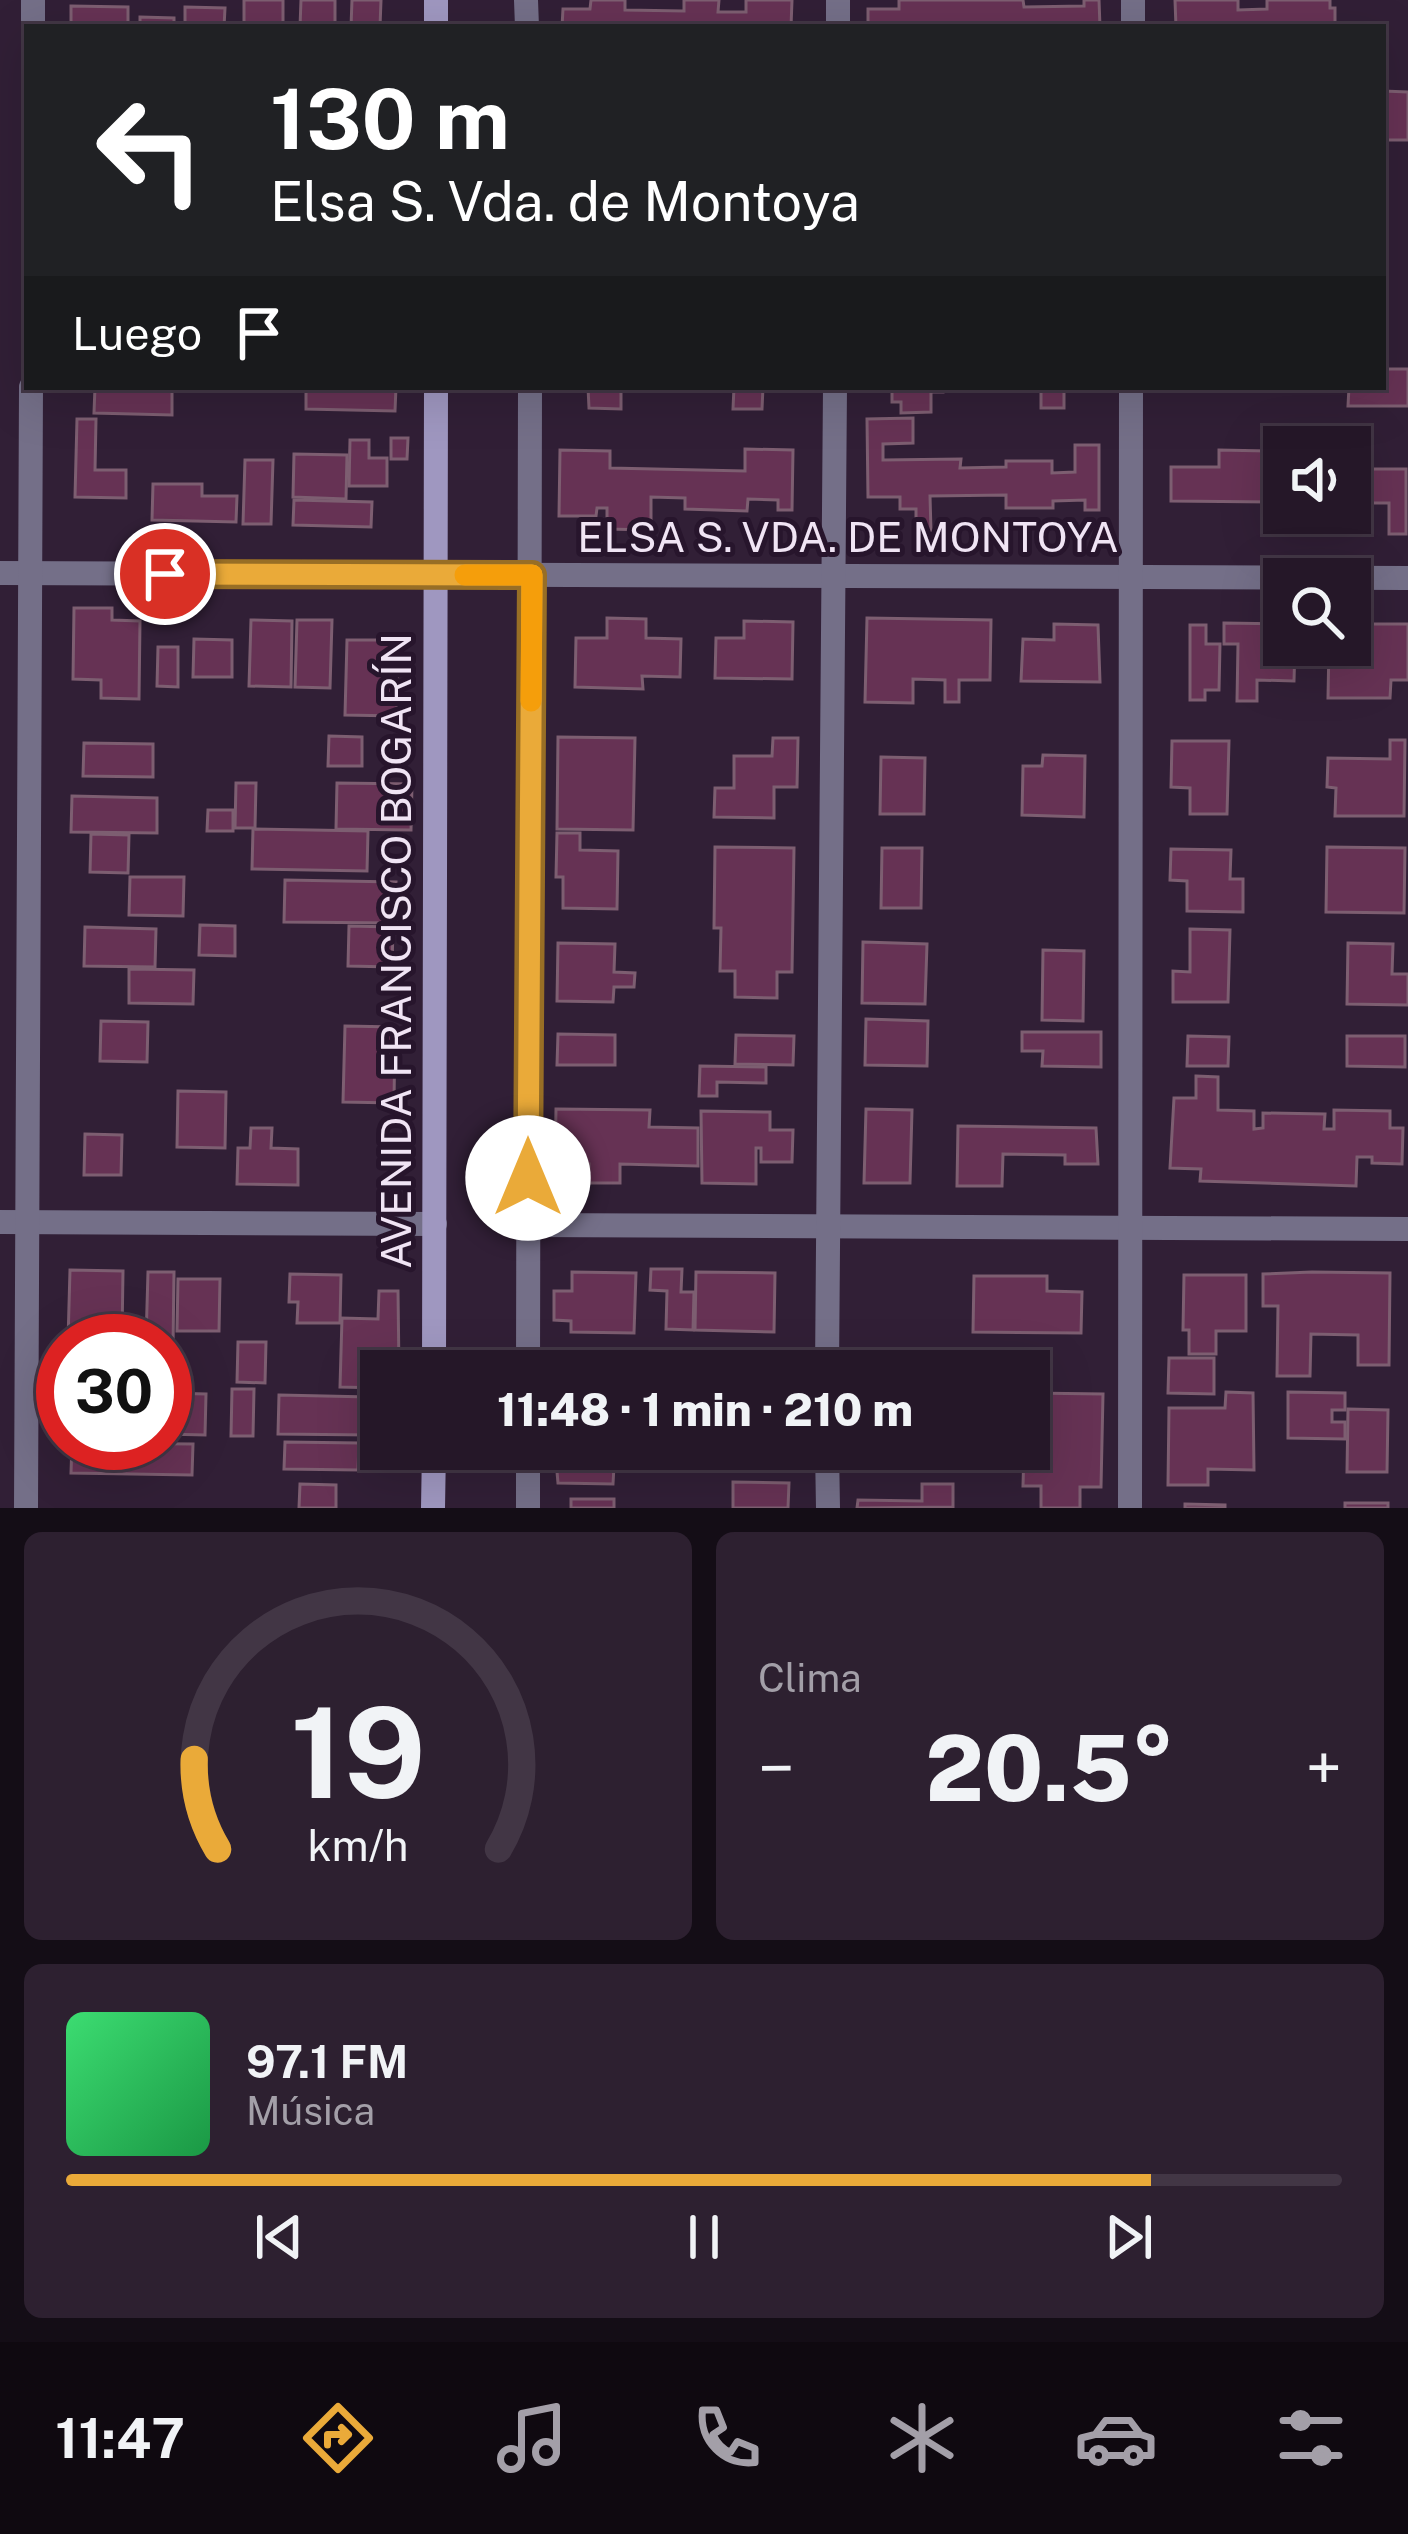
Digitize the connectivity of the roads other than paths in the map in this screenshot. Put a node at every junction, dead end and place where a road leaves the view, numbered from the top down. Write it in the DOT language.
graph roads {
  1 [pos="31,390"];
  2 [pos="436,390"];
  3 [pos="530,390"];
  4 [pos="835,390"];
  5 [pos="1131,390"];
  6 [pos="0,573"];
  7 [pos="30,573"];
  8 [pos="436,575"];
  9 [pos="532,575"];
  10 [pos="833,576"];
  11 [pos="1131,577"];
  12 [pos="1408,578"];
  13 [pos="0,1222"];
  14 [pos="27,1222"];
  15 [pos="435,1224"];
  16 [pos="528,1225"];
  17 [pos="826,1226"];
  18 [pos="1128,1228"];
  19 [pos="1408,1229"];
  20 [pos="434,1350"];
  21 [pos="528,1350"];
  22 [pos="827,1350"];
  23 [pos="434,1470"];
  24 [pos="528,1470"];
  25 [pos="827,1470"];
  26 [pos="26,1508"];
  27 [pos="433,1508"];
  28 [pos="528,1508"];
  29 [pos="828,1508"];
  30 [pos="1130,1508"];
  1 -- 7 [label="street"];
  2 -- 8 [label="street, AVENIDA FRANCISCO BOGARÍN"];
  3 -- 9 [label="street"];
  4 -- 10 [label="street"];
  5 -- 11 [label="street"];
  6 -- 7 [label="street, ELSA S. VDA. DE MONTOYA"];
  7 -- 8 [label="street, ELSA S. VDA. DE MONTOYA"];
  7 -- 14 [label="street"];
  8 -- 9 [label="street, ELSA S. VDA. DE MONTOYA"];
  8 -- 15 [label="street, AVENIDA FRANCISCO BOGARÍN"];
  9 -- 10 [label="street, ELSA S. VDA. DE MONTOYA"];
  9 -- 16 [label="street"];
  10 -- 11 [label="street, ELSA S. VDA. DE MONTOYA"];
  10 -- 17 [label="street"];
  11 -- 12 [label="street, ELSA S. VDA. DE MONTOYA"];
  11 -- 18 [label="street"];
  13 -- 14 [label="street"];
  14 -- 15 [label="street"];
  14 -- 26 [label="street"];
  15 -- 20 [label="street, AVENIDA FRANCISCO BOGARÍN"];
  16 -- 17 [label="street"];
  16 -- 21 [label="street"];
  17 -- 18 [label="street"];
  17 -- 22 [label="street"];
  18 -- 19 [label="street"];
  18 -- 30 [label="street"];
  23 -- 27 [label="street"];
  24 -- 28 [label="street"];
  25 -- 29 [label="street"];
}
